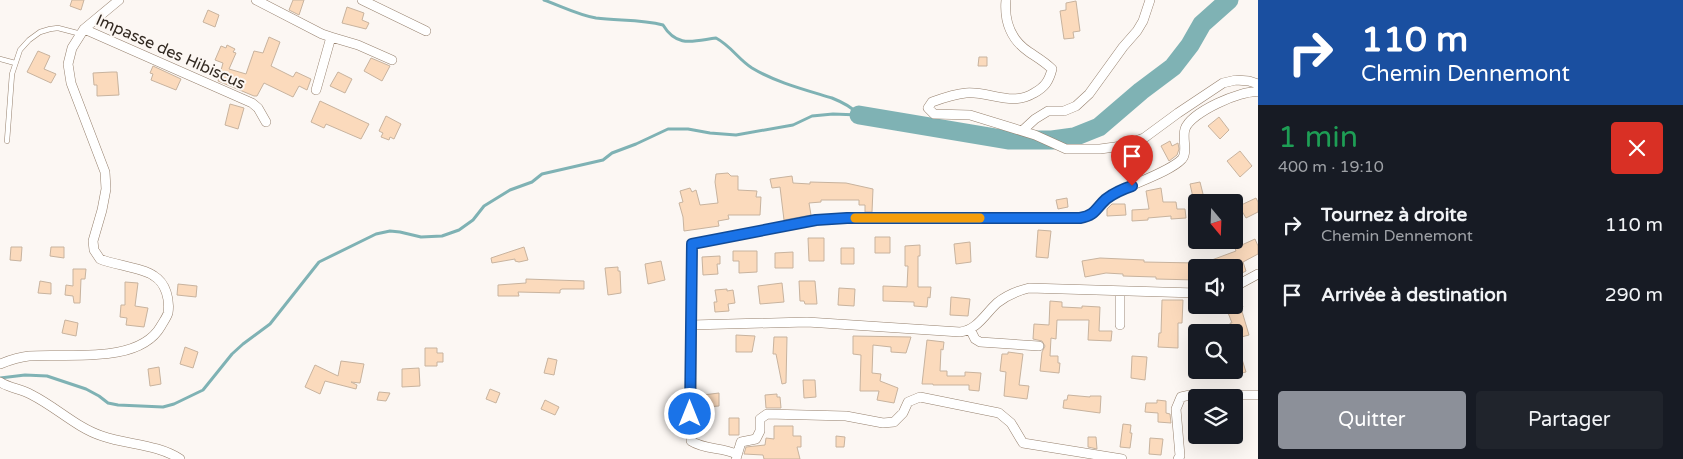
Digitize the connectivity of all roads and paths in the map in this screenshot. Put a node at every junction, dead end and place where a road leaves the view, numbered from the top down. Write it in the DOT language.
graph roads {
  1 [pos="119,0"];
  2 [pos="256,0"];
  3 [pos="362,0"];
  4 [pos="1006,0"];
  5 [pos="1150,0"];
  6 [pos="82,32"];
  7 [pos="426,32"];
  8 [pos="331,37"];
  9 [pos="0,59"];
  10 [pos="392,60"];
  11 [pos="15,63"];
  12 [pos="1258,84"];
  13 [pos="316,90"];
  14 [pos="1258,92"];
  15 [pos="266,122"];
  16 [pos="1022,131"];
  17 [pos="7,140"];
  18 [pos="1258,274"];
  19 [pos="1243,282"];
  20 [pos="1120,291"];
  21 [pos="1188,293"];
  22 [pos="691,325"];
  23 [pos="1120,325"];
  24 [pos="970,329"];
  25 [pos="1039,346"];
  26 [pos="0,364"];
  27 [pos="0,382"];
  28 [pos="1258,395"];
  29 [pos="736,457"];
  30 [pos="180,459"];
  31 [pos="1122,459"];
  32 [pos="1178,459"];
  1 -- 6 [label="street"];
  2 -- 8 [label="street"];
  3 -- 7 [label="street"];
  4 -- 16 [label="street"];
  5 -- 16 [label="street"];
  6 -- 11 [label="lane"];
  6 -- 15 [label="street, Impasse des Hibiscus"];
  6 -- 26 [label="street"];
  8 -- 10 [label="street"];
  8 -- 13 [label="street"];
  9 -- 11 [label="lane"];
  11 -- 17 [label="lane"];
  12 -- 16 [label="street"];
  14 -- 22 [label="street"];
  18 -- 19 [label="street"];
  20 -- 21 [label="street"];
  20 -- 23 [label="street"];
  20 -- 24 [label="street"];
  22 -- 24 [label="street"];
  22 -- 29 [label="street"];
  24 -- 25 [label="street"];
  27 -- 30 [label="street"];
  28 -- 32 [label="street"];
  29 -- 31 [label="street"];
}
